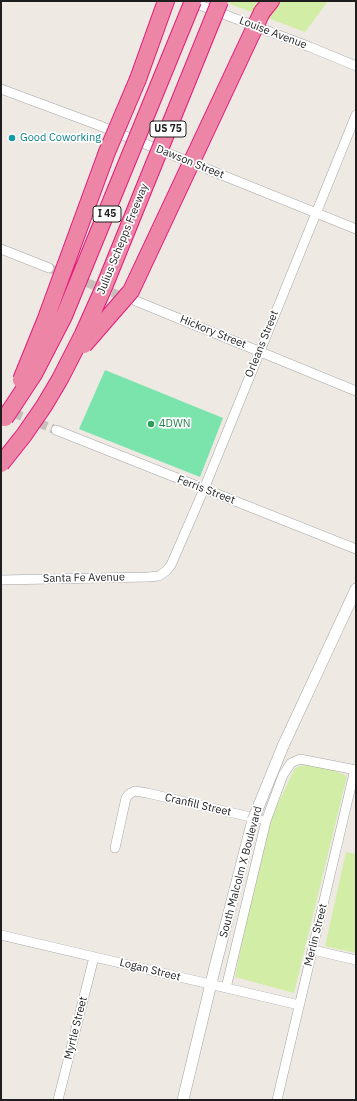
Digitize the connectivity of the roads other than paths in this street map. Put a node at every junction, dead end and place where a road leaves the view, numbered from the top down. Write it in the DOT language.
graph roads {
  1 [pos="156,1"];
  2 [pos="166,1"];
  3 [pos="190,1"];
  4 [pos="193,1"];
  5 [pos="220,1"];
  6 [pos="267,5"];
  7 [pos="356,66"];
  8 [pos="1,89"];
  9 [pos="356,115"];
  10 [pos="107,152"];
  11 [pos="315,213"];
  12 [pos="356,229"];
  13 [pos="1,249"];
  14 [pos="49,268"];
  15 [pos="136,301"];
  16 [pos="259,351"];
  17 [pos="68,364"];
  18 [pos="356,391"];
  19 [pos="3,422"];
  20 [pos="56,430"];
  21 [pos="1,464"];
  22 [pos="204,489"];
  23 [pos="356,549"];
  24 [pos="166,571"];
  25 [pos="1,580"];
  26 [pos="356,589"];
  27 [pos="356,770"];
  28 [pos="266,821"];
  29 [pos="115,848"];
  30 [pos="1,935"];
  31 [pos="313,950"];
  32 [pos="94,956"];
  33 [pos="356,960"];
  34 [pos="211,985"];
  35 [pos="226,988"];
  36 [pos="299,1005"];
  37 [pos="58,1100"];
  38 [pos="183,1100"];
  39 [pos="277,1100"];
  1 -- 10 [label="highway, bridge"];
  2 -- 10 [label="highway, bridge"];
  3 -- 7 [label="street, Louise Avenue"];
  4 -- 19 [label="highway, I 45, bridge"];
  5 -- 17 [label="highway, Julius Schepps Freeway / US 75, bridge"];
  6 -- 17 [label="highway, bridge"];
  8 -- 11 [label="street, Dawson Street"];
  9 -- 11 [label="street, Orleans Street"];
  10 -- 19 [label="highway, bridge"];
  11 -- 12 [label="street, Dawson Street"];
  11 -- 16 [label="street, Orleans Street"];
  13 -- 14 [label="street"];
  15 -- 16 [label="street, Hickory Street"];
  16 -- 18 [label="street, Hickory Street"];
  16 -- 22 [label="street, Orleans Street"];
  17 -- 21 [label="highway, Julius Schepps Freeway, bridge"];
  20 -- 22 [label="street, Ferris Street"];
  22 -- 23 [label="street, Ferris Street"];
  22 -- 24 [label="street, Orleans Street"];
  24 -- 25 [label="street, Santa Fe Avenue"];
  26 -- 34 [label="street, South Malcolm X Boulevard, bridge"];
  27 -- 28 [label="street"];
  27 -- 31 [label="street, Merlin Street"];
  28 -- 29 [label="street, Cranfill Street"];
  28 -- 35 [label="street"];
  30 -- 32 [label="street, Logan Street"];
  31 -- 33 [label="street"];
  31 -- 36 [label="street, Merlin Street"];
  32 -- 34 [label="street, Logan Street"];
  32 -- 37 [label="street, Myrtle Street"];
  34 -- 35 [label="street, Logan Street"];
  34 -- 38 [label="street, South Malcolm X Boulevard"];
  35 -- 36 [label="street, Logan Street"];
  36 -- 39 [label="street, Merlin Street"];
}
